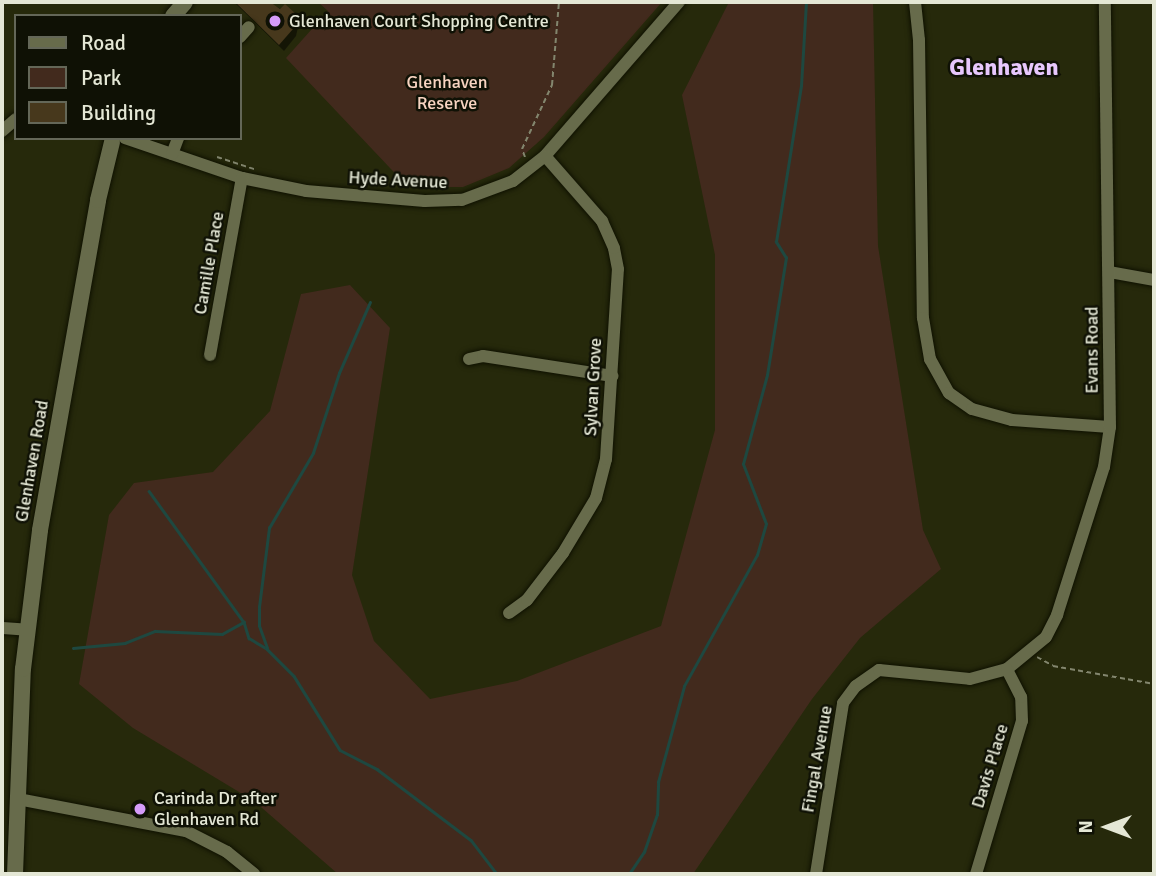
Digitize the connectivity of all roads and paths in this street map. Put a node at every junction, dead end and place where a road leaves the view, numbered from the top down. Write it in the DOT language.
graph roads {
  1 [pos="559,2"];
  2 [pos="679,2"];
  3 [pos="915,2"];
  4 [pos="1105,2"];
  5 [pos="117,140"];
  6 [pos="121,140"];
  7 [pos="177,140"];
  8 [pos="172,154"];
  9 [pos="212,155"];
  10 [pos="545,156"];
  11 [pos="530,168"];
  12 [pos="265,172"];
  13 [pos="242,178"];
  14 [pos="1109,272"];
  15 [pos="1154,280"];
  16 [pos="210,355"];
  17 [pos="469,359"];
  18 [pos="611,376"];
  19 [pos="1110,427"];
  20 [pos="509,613"];
  21 [pos="2,628"];
  22 [pos="28,630"];
  23 [pos="1030,651"];
  24 [pos="1007,669"];
  25 [pos="1154,684"];
  26 [pos="18,799"];
  27 [pos="15,874"];
  28 [pos="254,874"];
  29 [pos="816,874"];
  30 [pos="976,874"];
  1 -- 11 [label="path"];
  2 -- 10 [label="street, Hyde Avenue"];
  3 -- 19 [label="street"];
  4 -- 14 [label="street, Evans Road"];
  5 -- 22 [label="main road, Glenhaven Road"];
  6 -- 8 [label="street, Hyde Avenue"];
  7 -- 8 [label="street"];
  8 -- 13 [label="street, Hyde Avenue"];
  9 -- 12 [label="path"];
  10 -- 11 [label="street, Hyde Avenue"];
  10 -- 18 [label="street, Sylvan Grove"];
  11 -- 13 [label="street, Hyde Avenue"];
  13 -- 16 [label="street, Camille Place"];
  14 -- 15 [label="street"];
  14 -- 19 [label="street, Evans Road"];
  17 -- 18 [label="street"];
  18 -- 20 [label="street, Sylvan Grove"];
  19 -- 23 [label="street, Evans Road"];
  21 -- 22 [label="street"];
  22 -- 26 [label="main road, Glenhaven Road"];
  23 -- 24 [label="street, Evans Road"];
  23 -- 25 [label="path"];
  24 -- 29 [label="street, Fingal Avenue"];
  24 -- 30 [label="street, Davis Place"];
  26 -- 27 [label="main road, Glenhaven Road"];
  26 -- 28 [label="street"];
}
